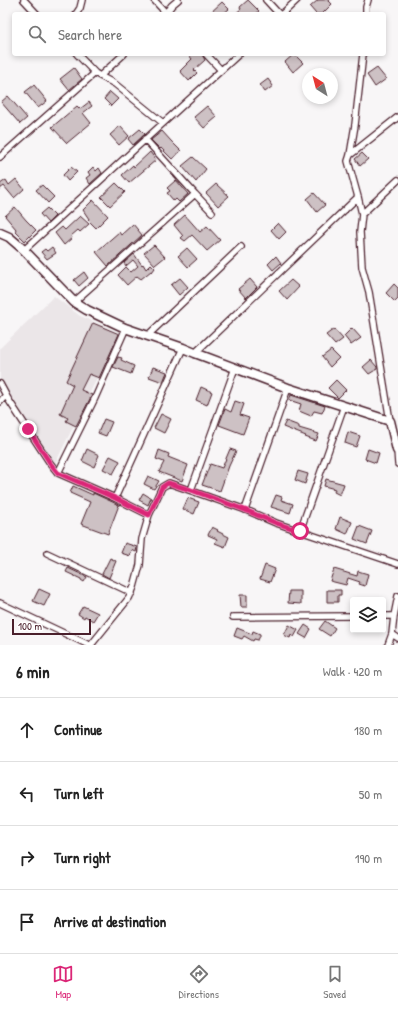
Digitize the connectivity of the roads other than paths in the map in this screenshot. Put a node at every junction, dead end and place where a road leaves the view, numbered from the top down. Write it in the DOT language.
graph roads {
  1 [pos="24,0"];
  2 [pos="82,0"];
  3 [pos="154,0"];
  4 [pos="178,0"];
  5 [pos="266,0"];
  6 [pos="297,0"];
  7 [pos="368,0"];
  8 [pos="35,12"];
  9 [pos="77,12"];
  10 [pos="164,12"];
  11 [pos="167,12"];
  12 [pos="277,12"];
  13 [pos="284,12"];
  14 [pos="366,12"];
  15 [pos="79,56"];
  16 [pos="121,56"];
  17 [pos="208,56"];
  18 [pos="237,56"];
  19 [pos="363,56"];
  20 [pos="221,70"];
  21 [pos="97,74"];
  22 [pos="398,117"];
  23 [pos="163,123"];
  24 [pos="145,139"];
  25 [pos="350,155"];
  26 [pos="0,157"];
  27 [pos="398,180"];
  28 [pos="196,194"];
  29 [pos="358,198"];
  30 [pos="212,212"];
  31 [pos="362,214"];
  32 [pos="0,233"];
  33 [pos="241,247"];
  34 [pos="24,250"];
  35 [pos="74,302"];
  36 [pos="126,328"];
  37 [pos="147,336"];
  38 [pos="183,348"];
  39 [pos="195,353"];
  40 [pos="235,368"];
  41 [pos="0,384"];
  42 [pos="288,388"];
  43 [pos="6,395"];
  44 [pos="0,402"];
  45 [pos="344,406"];
  46 [pos="390,421"];
  47 [pos="397,450"];
  48 [pos="398,464"];
  49 [pos="58,473"];
  50 [pos="191,490"];
  51 [pos="115,498"];
  52 [pos="245,510"];
  53 [pos="149,515"];
  54 [pos="300,531"];
  55 [pos="47,553"];
  56 [pos="398,564"];
  57 [pos="132,593"];
  58 [pos="398,596"];
  59 [pos="0,603"];
  60 [pos="350,616"];
  61 [pos="386,616"];
  62 [pos="394,616"];
  63 [pos="233,617"];
  64 [pos="392,634"];
  65 [pos="398,638"];
  66 [pos="90,645"];
  67 [pos="388,645"];
  1 -- 8 [label="street"];
  2 -- 9 [label="street"];
  3 -- 10 [label="street"];
  4 -- 11 [label="street"];
  5 -- 12 [label="street"];
  6 -- 13 [label="street"];
  7 -- 14 [label="street"];
  15 -- 21 [label="street"];
  16 -- 21 [label="street"];
  17 -- 20 [label="street"];
  18 -- 20 [label="street"];
  19 -- 25 [label="street"];
  20 -- 23 [label="street"];
  21 -- 23 [label="street"];
  21 -- 26 [label="street"];
  22 -- 25 [label="street"];
  23 -- 24 [label="street"];
  24 -- 28 [label="street"];
  24 -- 34 [label="street"];
  25 -- 29 [label="street"];
  27 -- 31 [label="street"];
  28 -- 30 [label="street"];
  28 -- 35 [label="street"];
  29 -- 31 [label="street"];
  29 -- 39 [label="street"];
  31 -- 46 [label="street"];
  32 -- 34 [label="street"];
  33 -- 37 [label="street"];
  34 -- 35 [label="street"];
  35 -- 36 [label="street"];
  36 -- 37 [label="street"];
  36 -- 49 [label="street"];
  37 -- 38 [label="street"];
  38 -- 39 [label="street"];
  38 -- 51 [label="street"];
  39 -- 40 [label="street"];
  40 -- 42 [label="street"];
  40 -- 50 [label="street"];
  41 -- 43 [label="street"];
  42 -- 45 [label="street"];
  42 -- 52 [label="street"];
  43 -- 44 [label="street"];
  43 -- 49 [label="street"];
  45 -- 46 [label="street"];
  45 -- 54 [label="street"];
  46 -- 47 [label="street"];
  47 -- 48 [label="street"];
  49 -- 51 [label="street"];
  50 -- 52 [label="street"];
  50 -- 53 [label="street"];
  51 -- 53 [label="street"];
  52 -- 54 [label="street"];
  53 -- 57 [label="street"];
  54 -- 56 [label="street"];
  55 -- 57 [label="street"];
  57 -- 66 [label="street"];
  58 -- 62 [label="street"];
  59 -- 66 [label="street"];
  60 -- 63 [label="street"];
  61 -- 62 [label="street"];
  62 -- 64 [label="street"];
  64 -- 65 [label="street"];
  64 -- 67 [label="street"];
}
